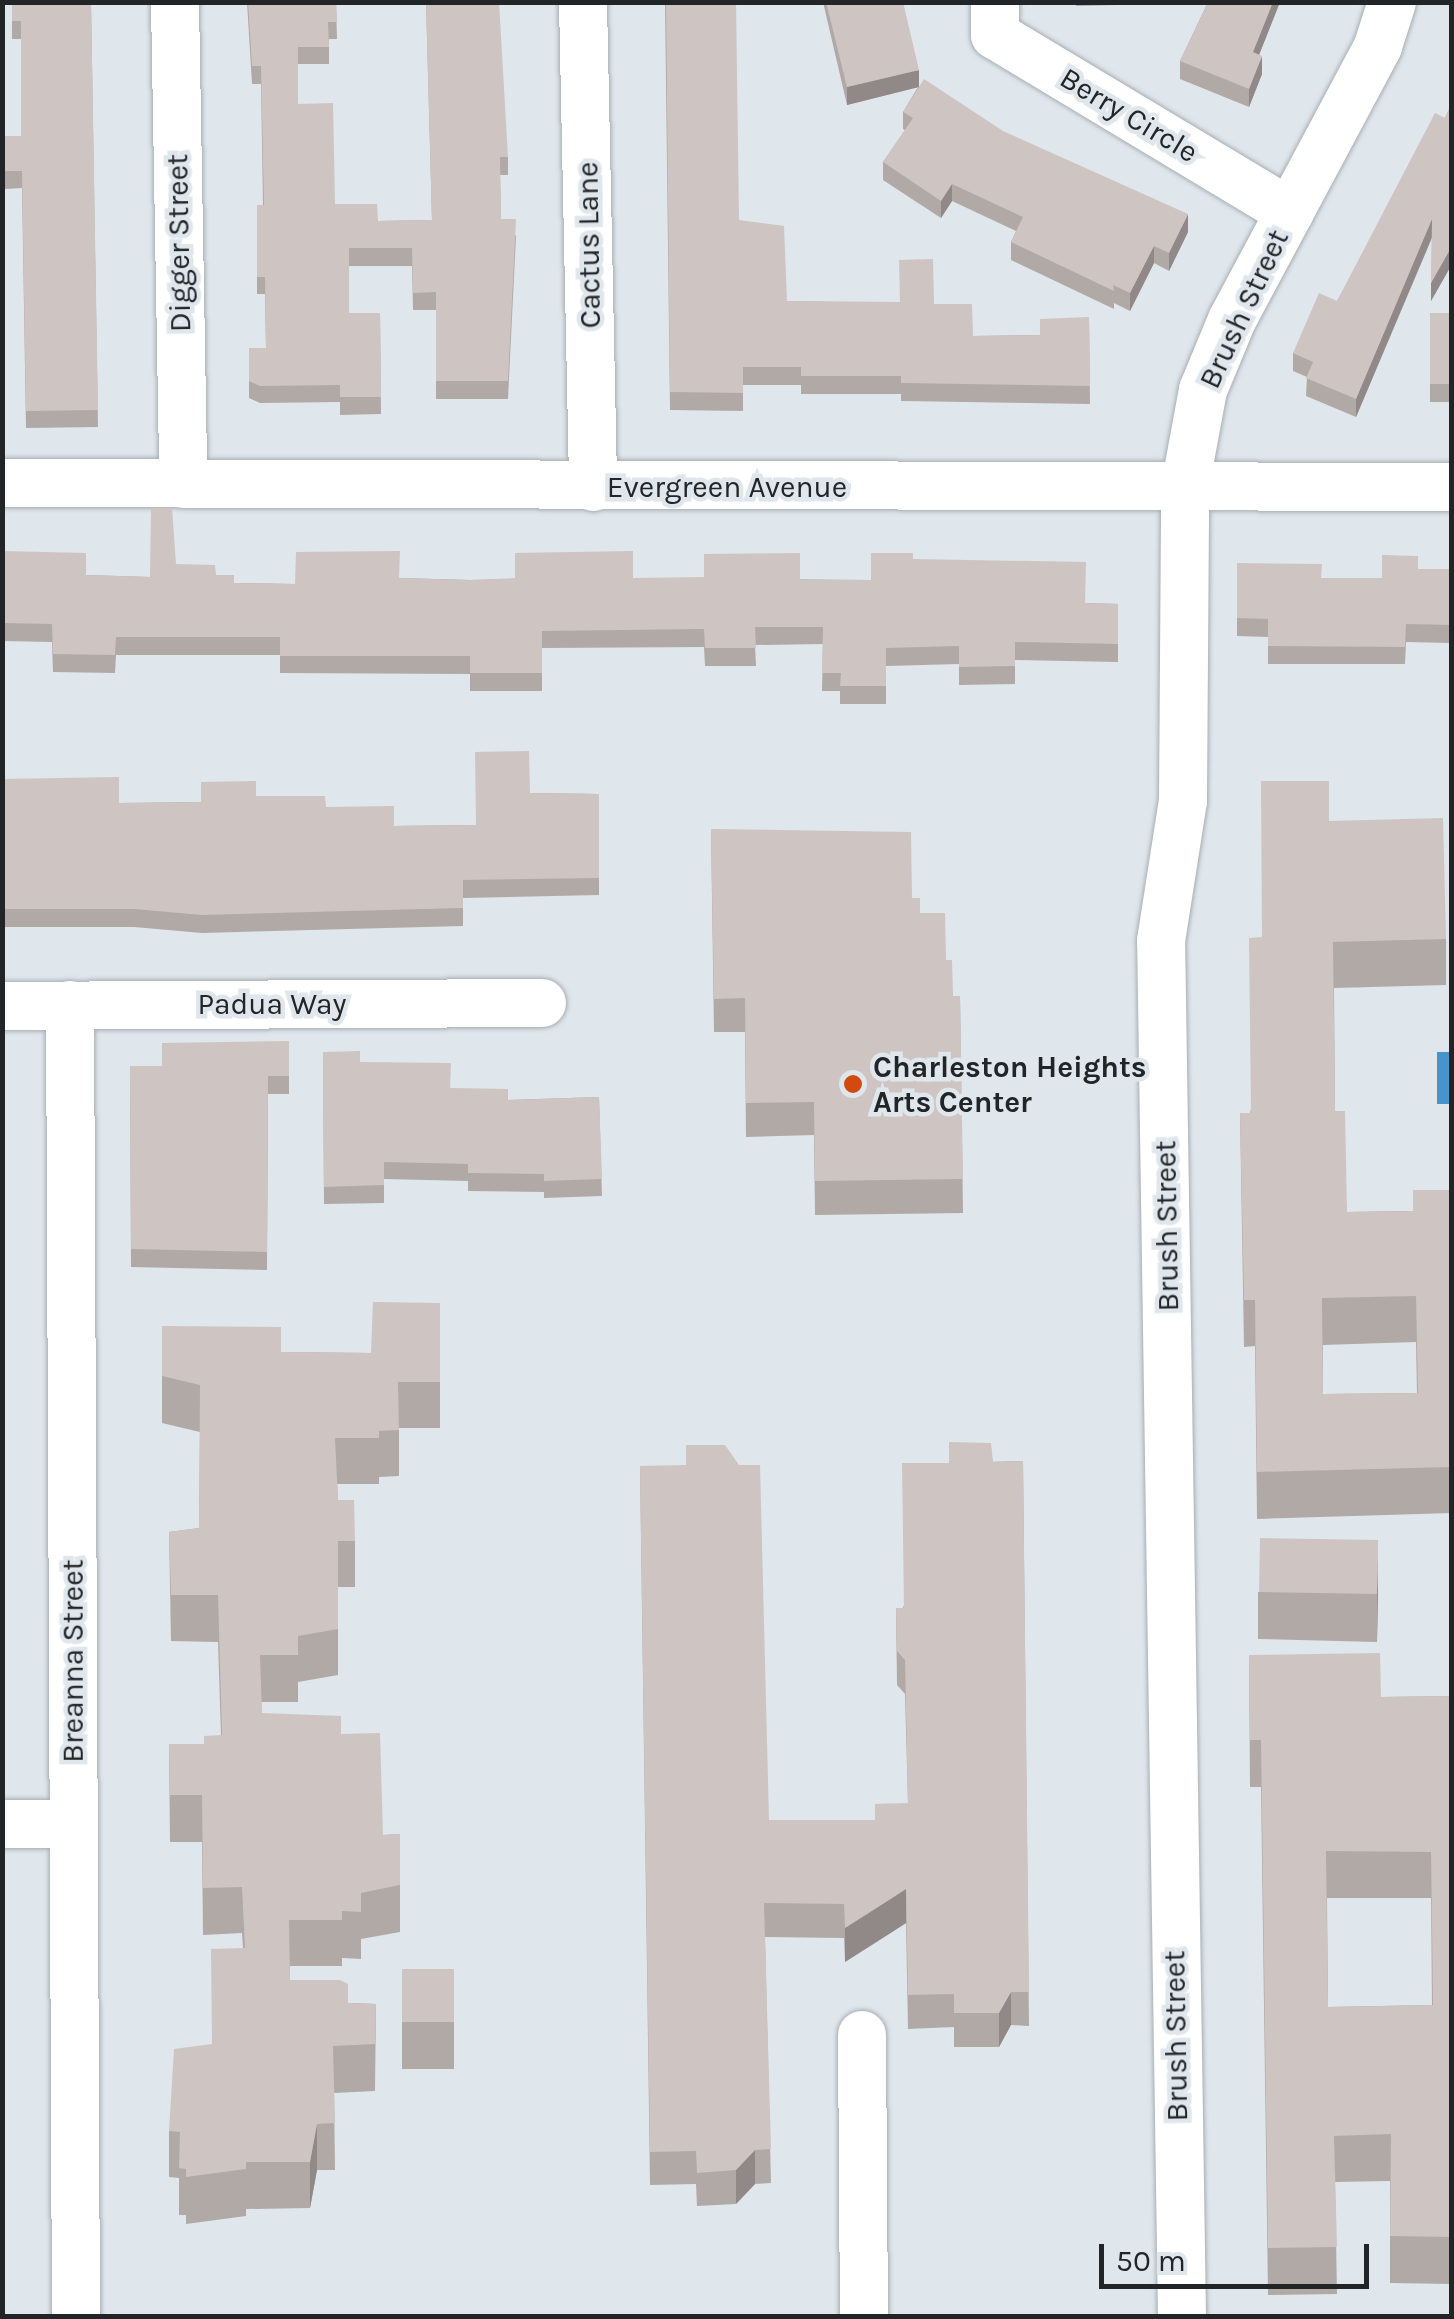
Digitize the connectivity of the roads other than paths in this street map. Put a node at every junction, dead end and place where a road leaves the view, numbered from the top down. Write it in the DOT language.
graph roads {
  1 [pos="174,2"];
  2 [pos="583,2"];
  3 [pos="995,2"];
  4 [pos="1392,2"];
  5 [pos="1290,212"];
  6 [pos="2,483"];
  7 [pos="183,484"];
  8 [pos="1185,486"];
  9 [pos="594,487"];
  10 [pos="1452,487"];
  11 [pos="542,1002"];
  12 [pos="70,1005"];
  13 [pos="2,1006"];
  14 [pos="2,1824"];
  15 [pos="74,1824"];
  16 [pos="862,2035"];
  17 [pos="76,2316"];
  18 [pos="864,2316"];
  19 [pos="1182,2316"];
  1 -- 7 [label="street, Digger Street"];
  2 -- 9 [label="street, Cactus Lane"];
  3 -- 5 [label="street, Berry Circle"];
  4 -- 5 [label="street, Brush Street"];
  5 -- 8 [label="street, Brush Street"];
  6 -- 7 [label="street, Evergreen Avenue"];
  7 -- 9 [label="street, Evergreen Avenue"];
  8 -- 9 [label="street, Evergreen Avenue"];
  8 -- 10 [label="street, Evergreen Avenue"];
  8 -- 19 [label="street, Brush Street"];
  11 -- 12 [label="street, Padua Way"];
  12 -- 13 [label="street, Padua Way"];
  12 -- 15 [label="street, Breanna Street"];
  14 -- 15 [label="street"];
  15 -- 17 [label="street, Breanna Street"];
  16 -- 18 [label="street"];
}
